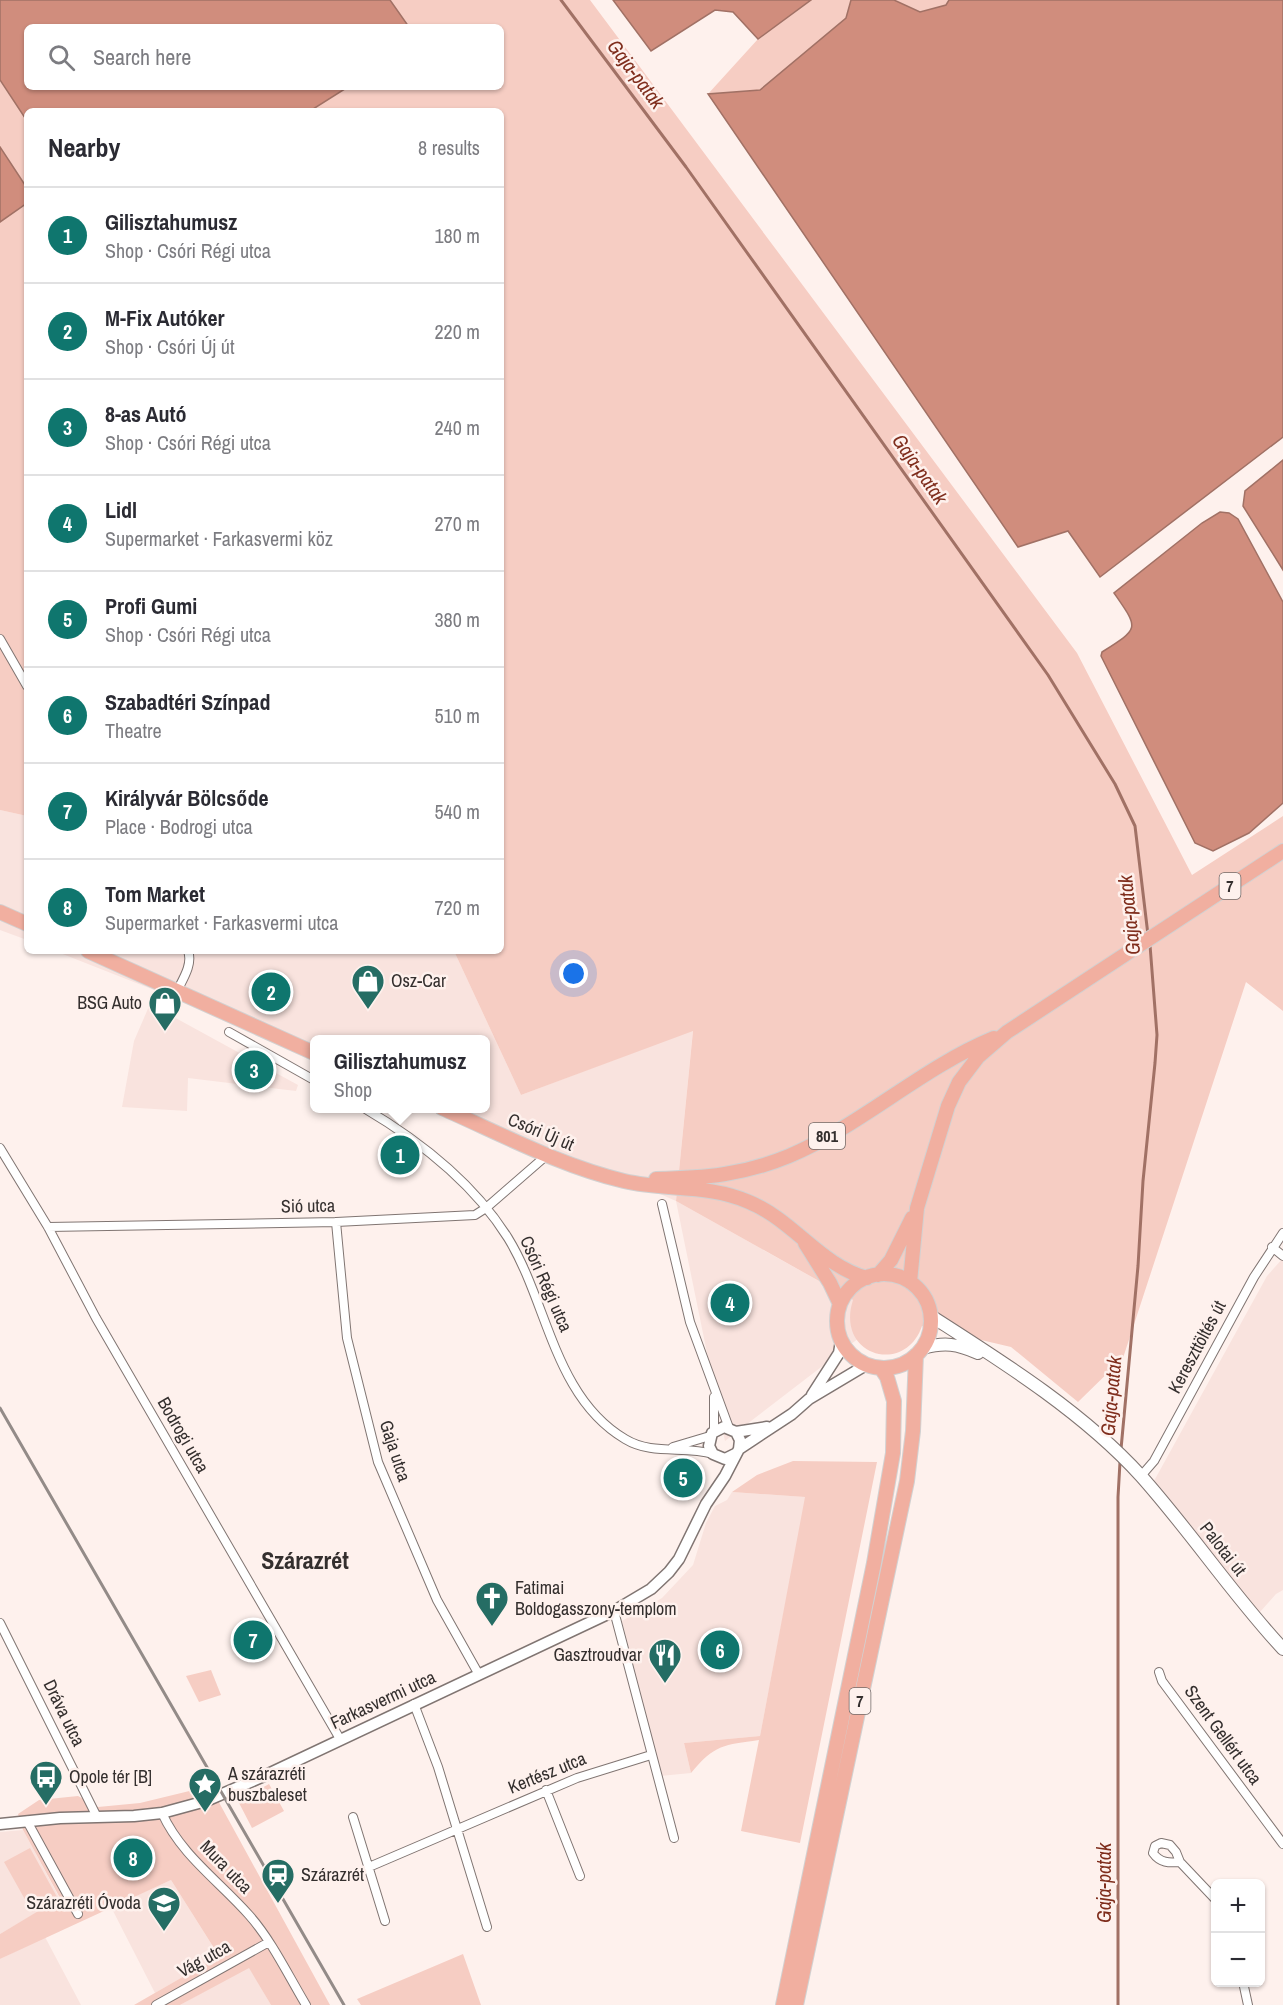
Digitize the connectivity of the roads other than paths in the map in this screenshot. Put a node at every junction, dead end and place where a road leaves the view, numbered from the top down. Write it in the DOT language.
graph roads {
  1 [pos="0,639"];
  2 [pos="24,681"];
  3 [pos="1283,850"];
  4 [pos="0,912"];
  5 [pos="24,923"];
  6 [pos="95,954"];
  7 [pos="189,954"];
  8 [pos="177,991"];
  9 [pos="229,1032"];
  10 [pos="1007,1032"];
  11 [pos="310,1051"];
  12 [pos="310,1077"];
  13 [pos="372,1113"];
  14 [pos="453,1113"];
  15 [pos="0,1148"];
  16 [pos="547,1155"];
  17 [pos="627,1182"];
  18 [pos="662,1204"];
  19 [pos="486,1208"];
  20 [pos="918,1208"];
  21 [pos="336,1222"];
  22 [pos="48,1227"];
  23 [pos="1283,1233"];
  24 [pos="801,1236"];
  25 [pos="1272,1247"];
  26 [pos="1283,1256"];
  27 [pos="873,1276"];
  28 [pos="909,1282"];
  29 [pos="840,1304"];
  30 [pos="931,1316"];
  31 [pos="842,1341"];
  32 [pos="920,1352"];
  33 [pos="866,1365"];
  34 [pos="1009,1366"];
  35 [pos="881,1368"];
  36 [pos="714,1390"];
  37 [pos="809,1399"];
  38 [pos="771,1427"];
  39 [pos="732,1430"];
  40 [pos="712,1434"];
  41 [pos="661,1449"];
  42 [pos="738,1451"];
  43 [pos="715,1455"];
  44 [pos="1138,1473"];
  45 [pos="716,1488"];
  46 [pos="614,1611"];
  47 [pos="0,1623"];
  48 [pos="1283,1649"];
  49 [pos="1159,1672"];
  50 [pos="478,1673"];
  51 [pos="414,1704"];
  52 [pos="340,1739"];
  53 [pos="651,1755"];
  54 [pos="546,1790"];
  55 [pos="162,1813"];
  56 [pos="97,1817"];
  57 [pos="353,1817"];
  58 [pos="27,1821"];
  59 [pos="0,1824"];
  60 [pos="458,1828"];
  61 [pos="674,1838"];
  62 [pos="1283,1844"];
  63 [pos="1180,1862"];
  64 [pos="369,1867"];
  65 [pos="580,1876"];
  66 [pos="1211,1896"];
  67 [pos="78,1914"];
  68 [pos="385,1922"];
  69 [pos="487,1927"];
  70 [pos="269,1942"];
  71 [pos="1244,1987"];
  72 [pos="156,2005"];
  73 [pos="306,2005"];
  74 [pos="783,2005"];
  75 [pos="796,2005"];
  76 [pos="1248,2005"];
  1 -- 2 [label="street"];
  3 -- 10 [label="main road, 7"];
  4 -- 5 [label="main road"];
  6 -- 8 [label="main road"];
  7 -- 8 [label="street"];
  8 -- 11 [label="main road"];
  9 -- 12 [label="street"];
  10 -- 17 [label="main road, 801"];
  10 -- 20 [label="main road, 7"];
  13 -- 19 [label="street, Csóri Régi utca"];
  14 -- 16 [label="main road, Csóri Új út / 801"];
  15 -- 22 [label="street, Bodrogi utca"];
  16 -- 17 [label="main road, Csóri Új út / 801"];
  16 -- 19 [label="street, Sió utca"];
  17 -- 24 [label="main road, 801"];
  18 -- 36 [label="street"];
  19 -- 21 [label="street, Sió utca"];
  19 -- 41 [label="street, Csóri Régi utca"];
  20 -- 27 [label="main road, 7"];
  20 -- 28 [label="main road, 7"];
  21 -- 22 [label="street, Sió utca"];
  21 -- 50 [label="street, Gaja utca"];
  22 -- 52 [label="street, Bodrogi utca"];
  23 -- 25 [label="street, Kereszttöltés út"];
  24 -- 27 [label="main road, 801"];
  24 -- 29 [label="main road, 801"];
  25 -- 26 [label="street"];
  25 -- 44 [label="street, Kereszttöltés út"];
  27 -- 28 [label="main road"];
  27 -- 29 [label="main road, 7"];
  28 -- 30 [label="main road"];
  29 -- 31 [label="main road"];
  30 -- 32 [label="main road, 7"];
  30 -- 34 [label="main road"];
  31 -- 33 [label="main road"];
  31 -- 37 [label="street"];
  32 -- 34 [label="main road"];
  32 -- 35 [label="main road"];
  32 -- 75 [label="main road, 7"];
  33 -- 35 [label="main road"];
  33 -- 37 [label="street"];
  34 -- 44 [label="main road, Palotai út"];
  35 -- 74 [label="main road, 7"];
  36 -- 39 [label="street"];
  36 -- 40 [label="street"];
  37 -- 38 [label="street"];
  38 -- 39 [label="street"];
  38 -- 42 [label="street"];
  39 -- 40 [label="street"];
  39 -- 42 [label="street"];
  40 -- 41 [label="street, Csóri Régi utca"];
  40 -- 43 [label="street"];
  41 -- 43 [label="street, Csóri Régi utca"];
  42 -- 43 [label="street"];
  42 -- 45 [label="street, Farkasvermi utca"];
  43 -- 45 [label="street, Farkasvermi utca"];
  44 -- 48 [label="main road, Palotai út"];
  45 -- 46 [label="street, Farkasvermi utca"];
  46 -- 50 [label="street, Farkasvermi utca"];
  46 -- 53 [label="street"];
  47 -- 56 [label="street, Dráva utca"];
  49 -- 62 [label="street, Szent Gellért utca"];
  50 -- 51 [label="street, Farkasvermi utca"];
  51 -- 52 [label="street, Farkasvermi utca"];
  51 -- 60 [label="street"];
  52 -- 55 [label="street, Farkasvermi utca"];
  53 -- 54 [label="street, Kertész utca"];
  53 -- 61 [label="street"];
  54 -- 60 [label="street, Kertész utca"];
  54 -- 65 [label="street"];
  55 -- 56 [label="street, Farkasvermi utca"];
  55 -- 70 [label="street, Mura utca"];
  56 -- 58 [label="street, Farkasvermi utca"];
  57 -- 64 [label="street"];
  58 -- 59 [label="street, Farkasvermi utca"];
  58 -- 67 [label="street"];
  60 -- 64 [label="street, Kertész utca"];
  60 -- 69 [label="street"];
  63 -- 66 [label="street"];
  64 -- 68 [label="street"];
  70 -- 72 [label="street, Vág utca"];
  70 -- 73 [label="street, Mura utca"];
  71 -- 76 [label="street"];
}
